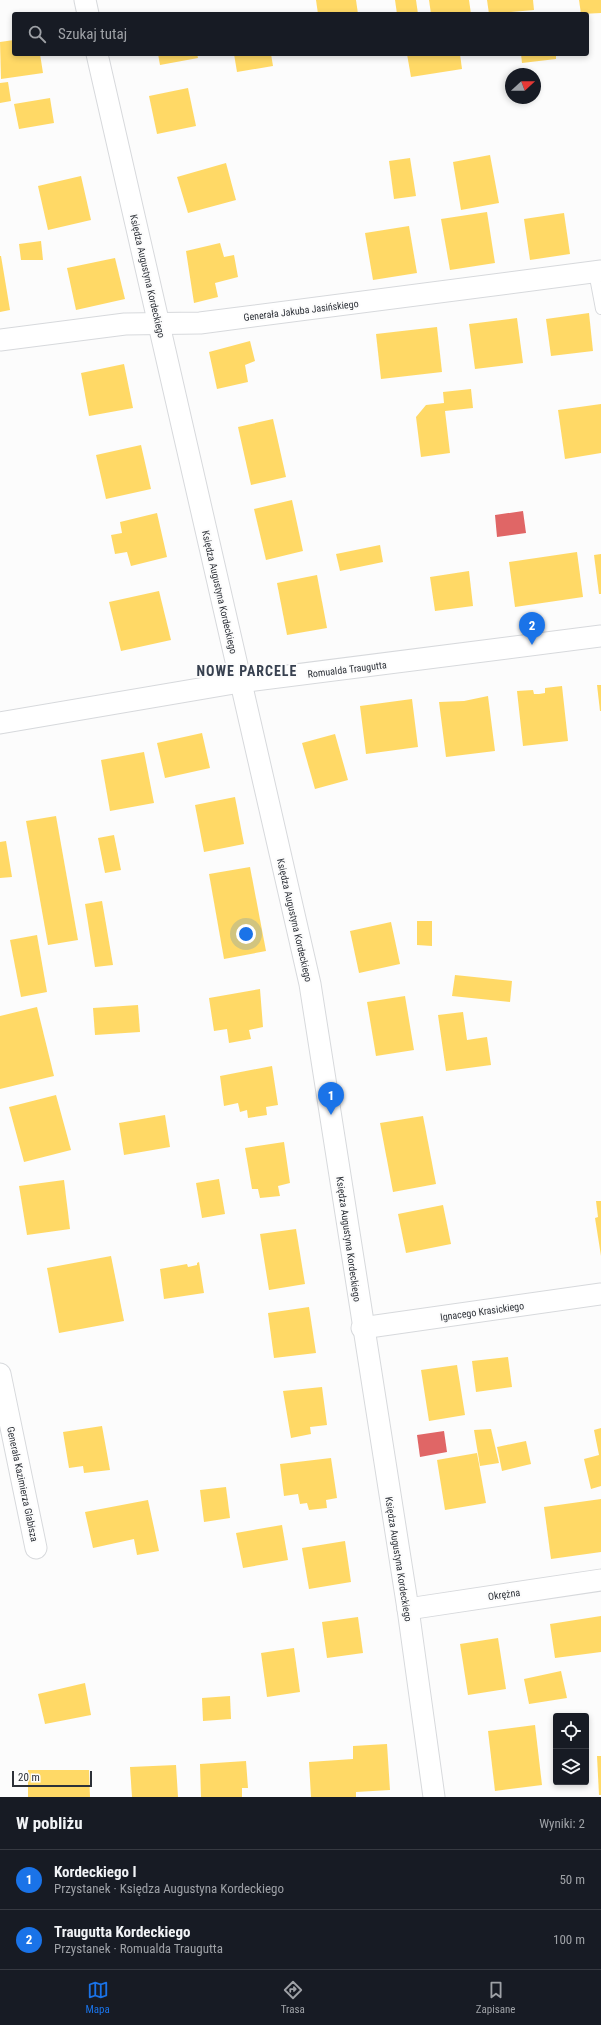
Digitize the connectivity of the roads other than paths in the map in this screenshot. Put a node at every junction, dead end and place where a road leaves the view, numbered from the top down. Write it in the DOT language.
graph roads {
  1 [pos="85,0"];
  2 [pos="88,12"];
  3 [pos="97,56"];
  4 [pos="597,271"];
  5 [pos="601,309"];
  6 [pos="159,323"];
  7 [pos="0,340"];
  8 [pos="601,636"];
  9 [pos="240,682"];
  10 [pos="0,723"];
  11 [pos="601,1294"];
  12 [pos="362,1328"];
  13 [pos="0,1374"];
  14 [pos="36,1548"];
  15 [pos="601,1580"];
  16 [pos="408,1609"];
  17 [pos="434,1797"];
  1 -- 2 [label="street"];
  3 -- 6 [label="street, Księdza Augustyna Kordeckiego"];
  4 -- 5 [label="lane"];
  4 -- 6 [label="street, Generała Jakuba Jasińskiego"];
  6 -- 7 [label="street, Generała Jakuba Jasińskiego"];
  6 -- 9 [label="street, Księdza Augustyna Kordeckiego"];
  8 -- 9 [label="street, Romualda Traugutta"];
  9 -- 10 [label="street, Romualda Traugutta"];
  9 -- 12 [label="street, Księdza Augustyna Kordeckiego"];
  11 -- 12 [label="street, Ignacego Krasickiego"];
  12 -- 16 [label="street, Księdza Augustyna Kordeckiego"];
  13 -- 14 [label="street, Generała Kazimierza Glabisza"];
  15 -- 16 [label="street, Okrężna"];
  16 -- 17 [label="street, Księdza Augustyna Kordeckiego"];
}
